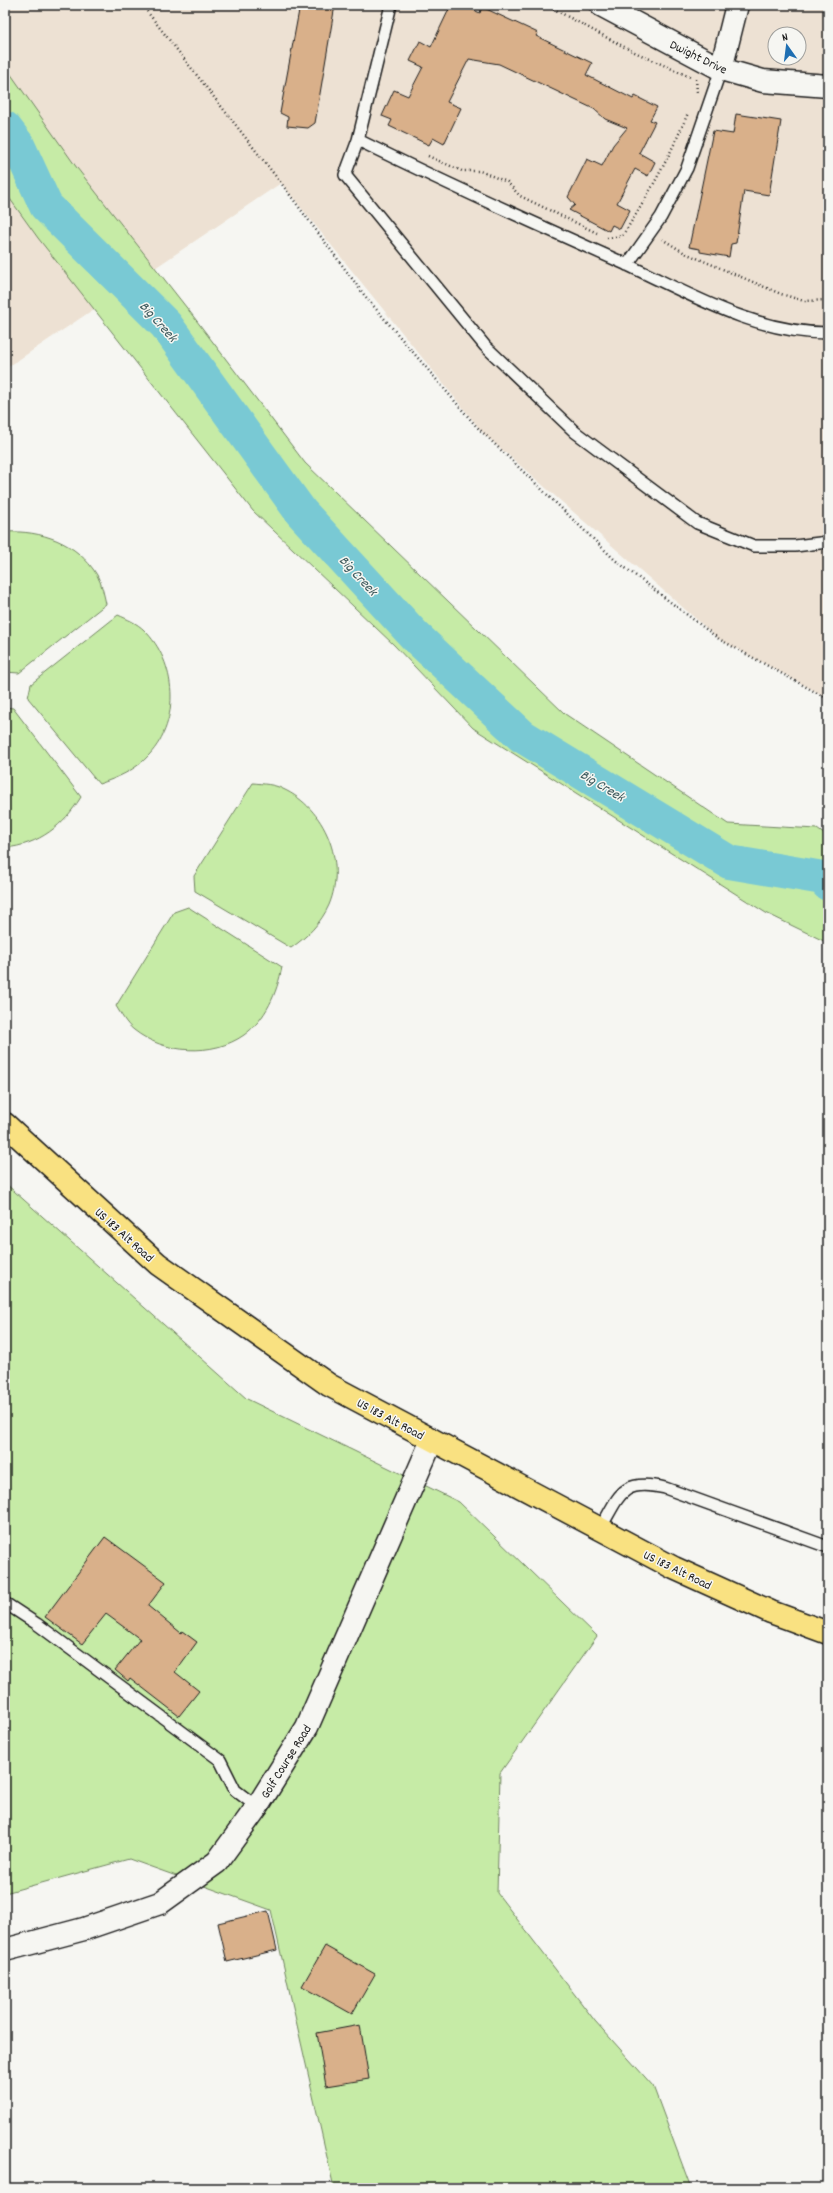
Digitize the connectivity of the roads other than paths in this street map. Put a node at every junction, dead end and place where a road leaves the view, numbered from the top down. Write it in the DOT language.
graph roads {
  1 [pos="391,5"];
  2 [pos="601,5"];
  3 [pos="737,5"];
  4 [pos="722,69"];
  5 [pos="828,86"];
  6 [pos="358,140"];
  7 [pos="627,265"];
  8 [pos="828,332"];
  9 [pos="828,542"];
  10 [pos="5,1124"];
  11 [pos="432,1440"];
  12 [pos="600,1529"];
  13 [pos="828,1547"];
  14 [pos="5,1603"];
  15 [pos="828,1633"];
  16 [pos="256,1807"];
  17 [pos="5,1950"];
  1 -- 6 [label="lane"];
  2 -- 4 [label="street, Dwight Drive"];
  3 -- 4 [label="street"];
  4 -- 5 [label="street, Dwight Drive"];
  4 -- 7 [label="lane"];
  6 -- 7 [label="lane"];
  6 -- 9 [label="lane"];
  7 -- 8 [label="lane"];
  10 -- 11 [label="highway, US 183 Alt Road"];
  11 -- 12 [label="highway, US 183 Alt Road"];
  11 -- 16 [label="street, Golf Course Road"];
  12 -- 13 [label="lane"];
  12 -- 15 [label="highway, US 183 Alt Road"];
  14 -- 16 [label="lane"];
  16 -- 17 [label="street, Golf Course Road"];
}
